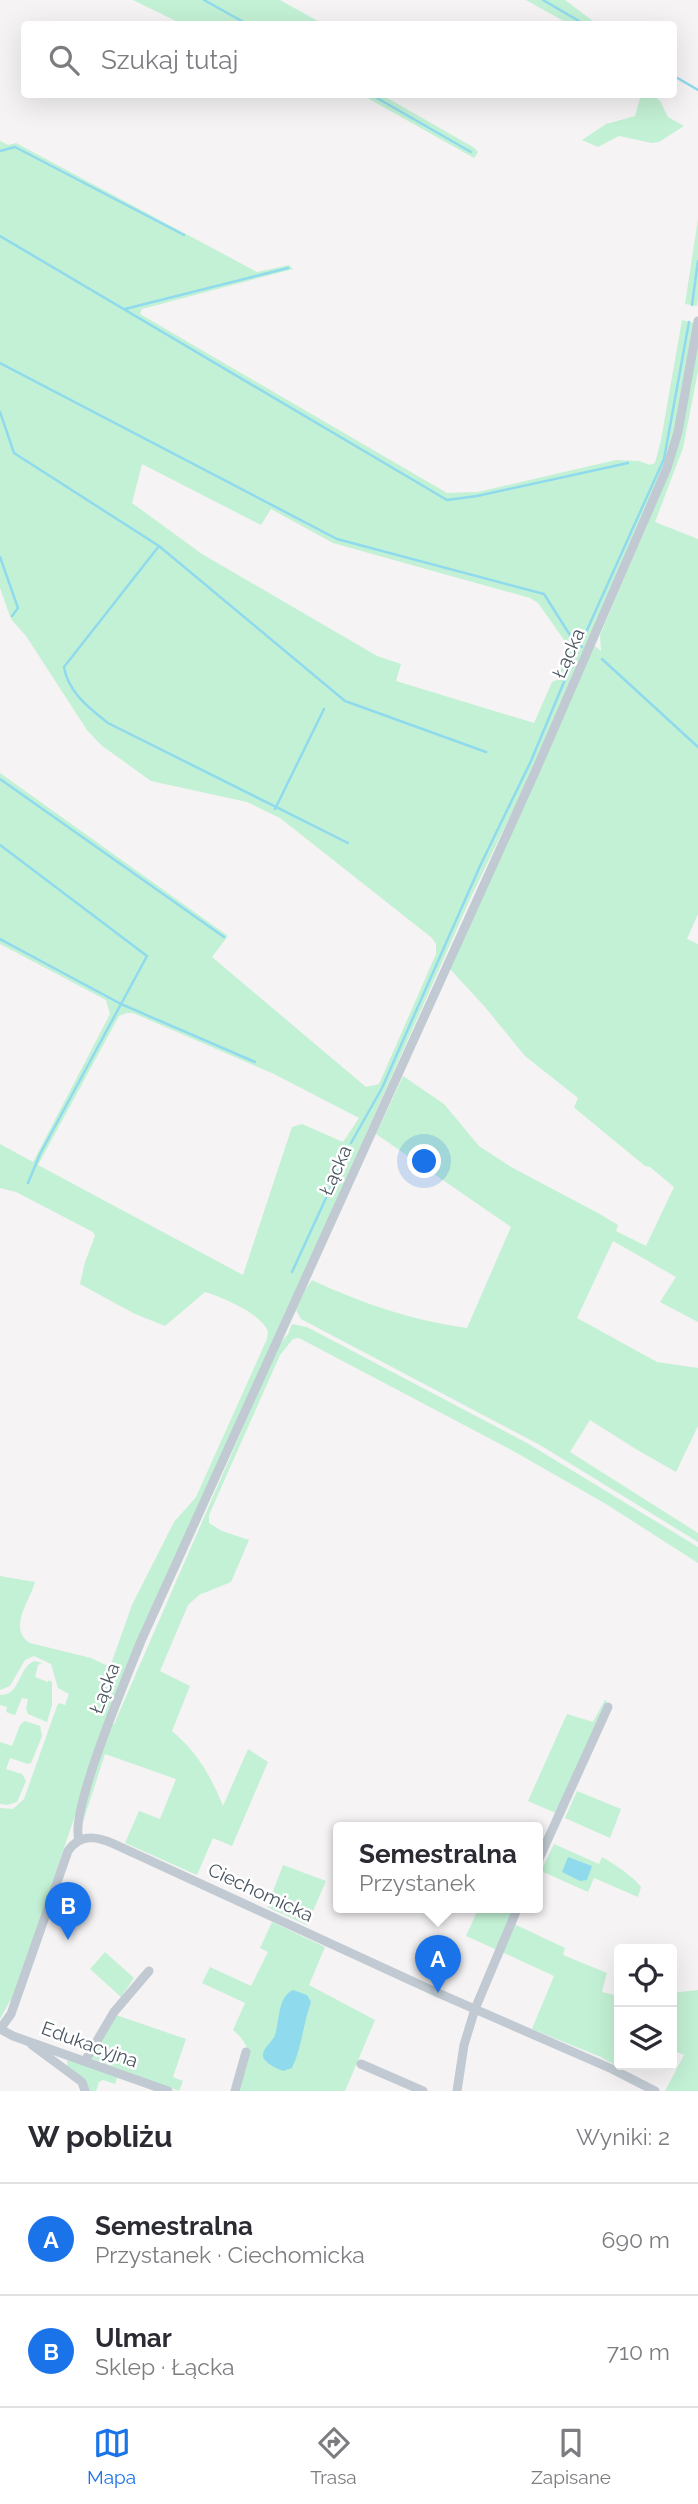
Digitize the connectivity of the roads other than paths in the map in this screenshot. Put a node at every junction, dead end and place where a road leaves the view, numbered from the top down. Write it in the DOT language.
graph roads {
  1 [pos="698,321"];
  2 [pos="608,1707"];
  3 [pos="79,1839"];
  4 [pos="543,1850"];
  5 [pos="515,1913"];
  6 [pos="149,1971"];
  7 [pos="475,2009"];
  8 [pos="0,2029"];
  9 [pos="25,2039"];
  10 [pos="246,2052"];
  11 [pos="85,2061"];
  12 [pos="362,2064"];
  13 [pos="85,2091"];
  14 [pos="168,2091"];
  15 [pos="235,2091"];
  16 [pos="423,2091"];
  17 [pos="457,2091"];
  18 [pos="654,2091"];
  1 -- 3 [label="street, Łącka"];
  2 -- 4 [label="street"];
  3 -- 7 [label="street, Ciechomicka"];
  3 -- 8 [label="street, Łącka"];
  5 -- 7 [label="street"];
  6 -- 11 [label="street"];
  7 -- 17 [label="street"];
  7 -- 18 [label="street, Ciechomicka"];
  8 -- 9 [label="street, Edukacyjna"];
  9 -- 11 [label="street, Edukacyjna"];
  9 -- 13 [label="street"];
  10 -- 15 [label="street"];
  11 -- 14 [label="street, Edukacyjna"];
  12 -- 16 [label="street"];
}
